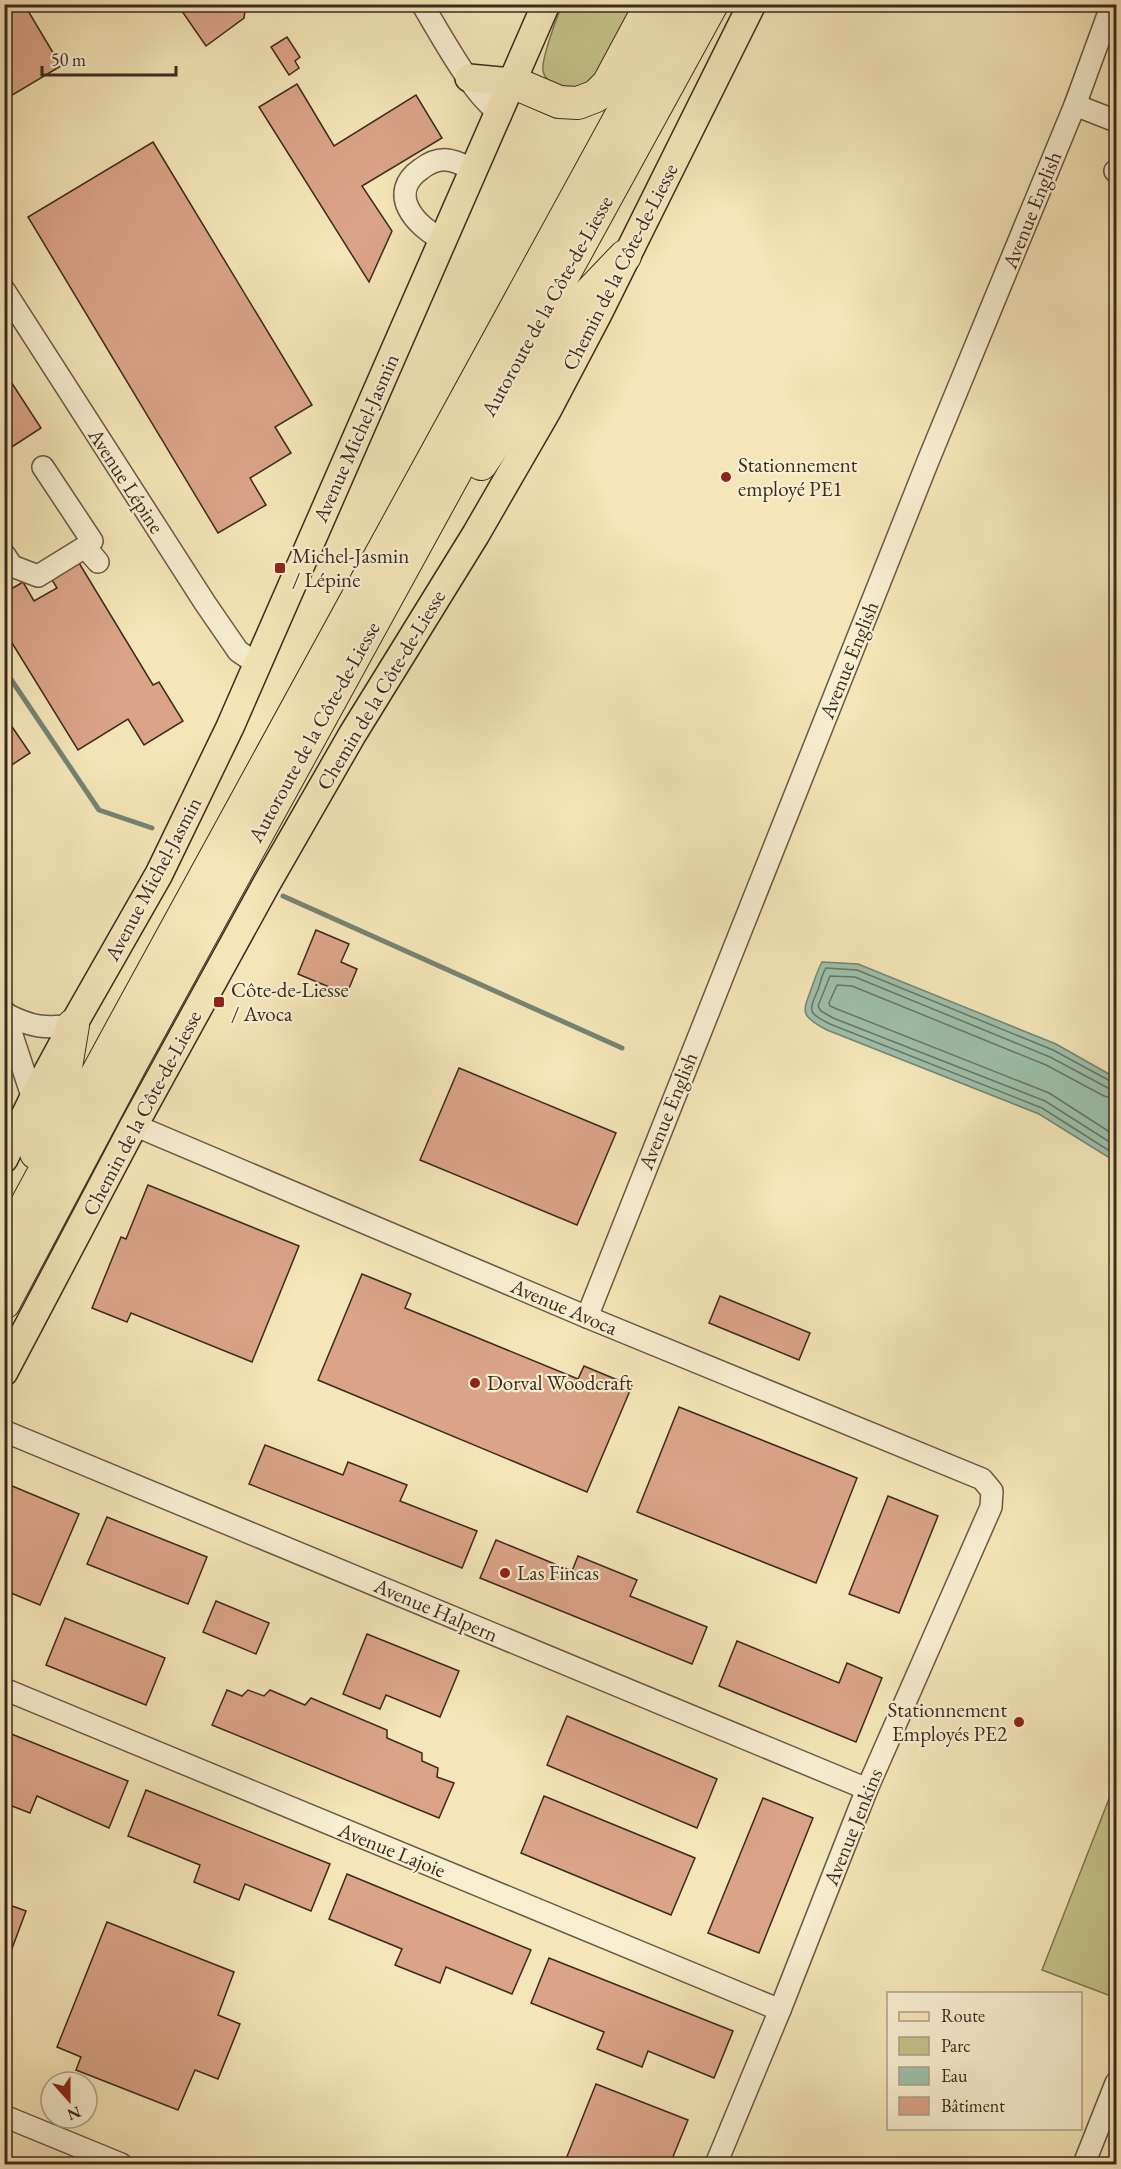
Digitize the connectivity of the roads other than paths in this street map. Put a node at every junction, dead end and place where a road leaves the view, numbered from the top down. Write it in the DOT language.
graph roads {
  1 [pos="422,4"];
  2 [pos="546,4"];
  3 [pos="651,4"];
  4 [pos="682,4"];
  5 [pos="712,4"];
  6 [pos="752,4"];
  7 [pos="1111,17"];
  8 [pos="469,78"];
  9 [pos="512,82"];
  10 [pos="1075,105"];
  11 [pos="499,112"];
  12 [pos="1116,121"];
  13 [pos="474,170"];
  14 [pos="443,240"];
  15 [pos="625,256"];
  16 [pos="4,290"];
  17 [pos="43,467"];
  18 [pos="7,564"];
  19 [pos="368,634"];
  20 [pos="257,664"];
  21 [pos="5,1012"];
  22 [pos="73,1025"];
  23 [pos="33,1099"];
  24 [pos="134,1125"];
  25 [pos="4,1159"];
  26 [pos="4,1242"];
  27 [pos="4,1246"];
  28 [pos="4,1303"];
  29 [pos="587,1317"];
  30 [pos="4,1372"];
  31 [pos="4,1431"];
  32 [pos="992,1491"];
  33 [pos="4,1689"];
  34 [pos="867,1789"];
  35 [pos="780,2010"];
  36 [pos="1116,2083"];
  37 [pos="4,2116"];
  38 [pos="122,2164"];
  39 [pos="716,2164"];
  40 [pos="1084,2164"];
  1 -- 8 [label="street"];
  2 -- 9 [label="main road, Avenue Michel-Jasmin"];
  3 -- 9 [label="highway"];
  4 -- 27 [label="highway, Autoroute de la Côte-de-Liesse"];
  5 -- 19 [label="highway, Autoroute de la Côte-de-Liesse"];
  6 -- 15 [label="main road, Chemin de la Côte-de-Liesse"];
  7 -- 10 [label="street, Avenue English"];
  8 -- 9 [label="main road"];
  8 -- 11 [label="street"];
  9 -- 11 [label="main road, Avenue Michel-Jasmin"];
  10 -- 12 [label="street"];
  10 -- 29 [label="street, Avenue English"];
  11 -- 13 [label="main road, Avenue Michel-Jasmin"];
  13 -- 14 [label="main road, Avenue Michel-Jasmin"];
  13 -- 14 [label="street"];
  14 -- 20 [label="main road, Avenue Michel-Jasmin"];
  15 -- 19 [label="highway"];
  15 -- 24 [label="main road, Chemin de la Côte-de-Liesse"];
  16 -- 20 [label="street, Avenue Lépine"];
  17 -- 18 [label="street"];
  19 -- 28 [label="highway, Autoroute de la Côte-de-Liesse"];
  20 -- 22 [label="main road, Avenue Michel-Jasmin"];
  21 -- 22 [label="street"];
  21 -- 23 [label="street"];
  22 -- 23 [label="main road"];
  22 -- 26 [label="highway"];
  23 -- 25 [label="main road"];
  24 -- 29 [label="street, Avenue Avoca"];
  24 -- 30 [label="main road, Chemin de la Côte-de-Liesse"];
  29 -- 32 [label="street, Avenue Avoca"];
  31 -- 34 [label="street, Avenue Halpern"];
  32 -- 34 [label="street, Avenue Jenkins"];
  33 -- 35 [label="street, Avenue Lajoie"];
  34 -- 35 [label="street, Avenue Jenkins"];
  35 -- 39 [label="street, Avenue Jenkins"];
  36 -- 40 [label="street"];
  37 -- 38 [label="street"];
}
